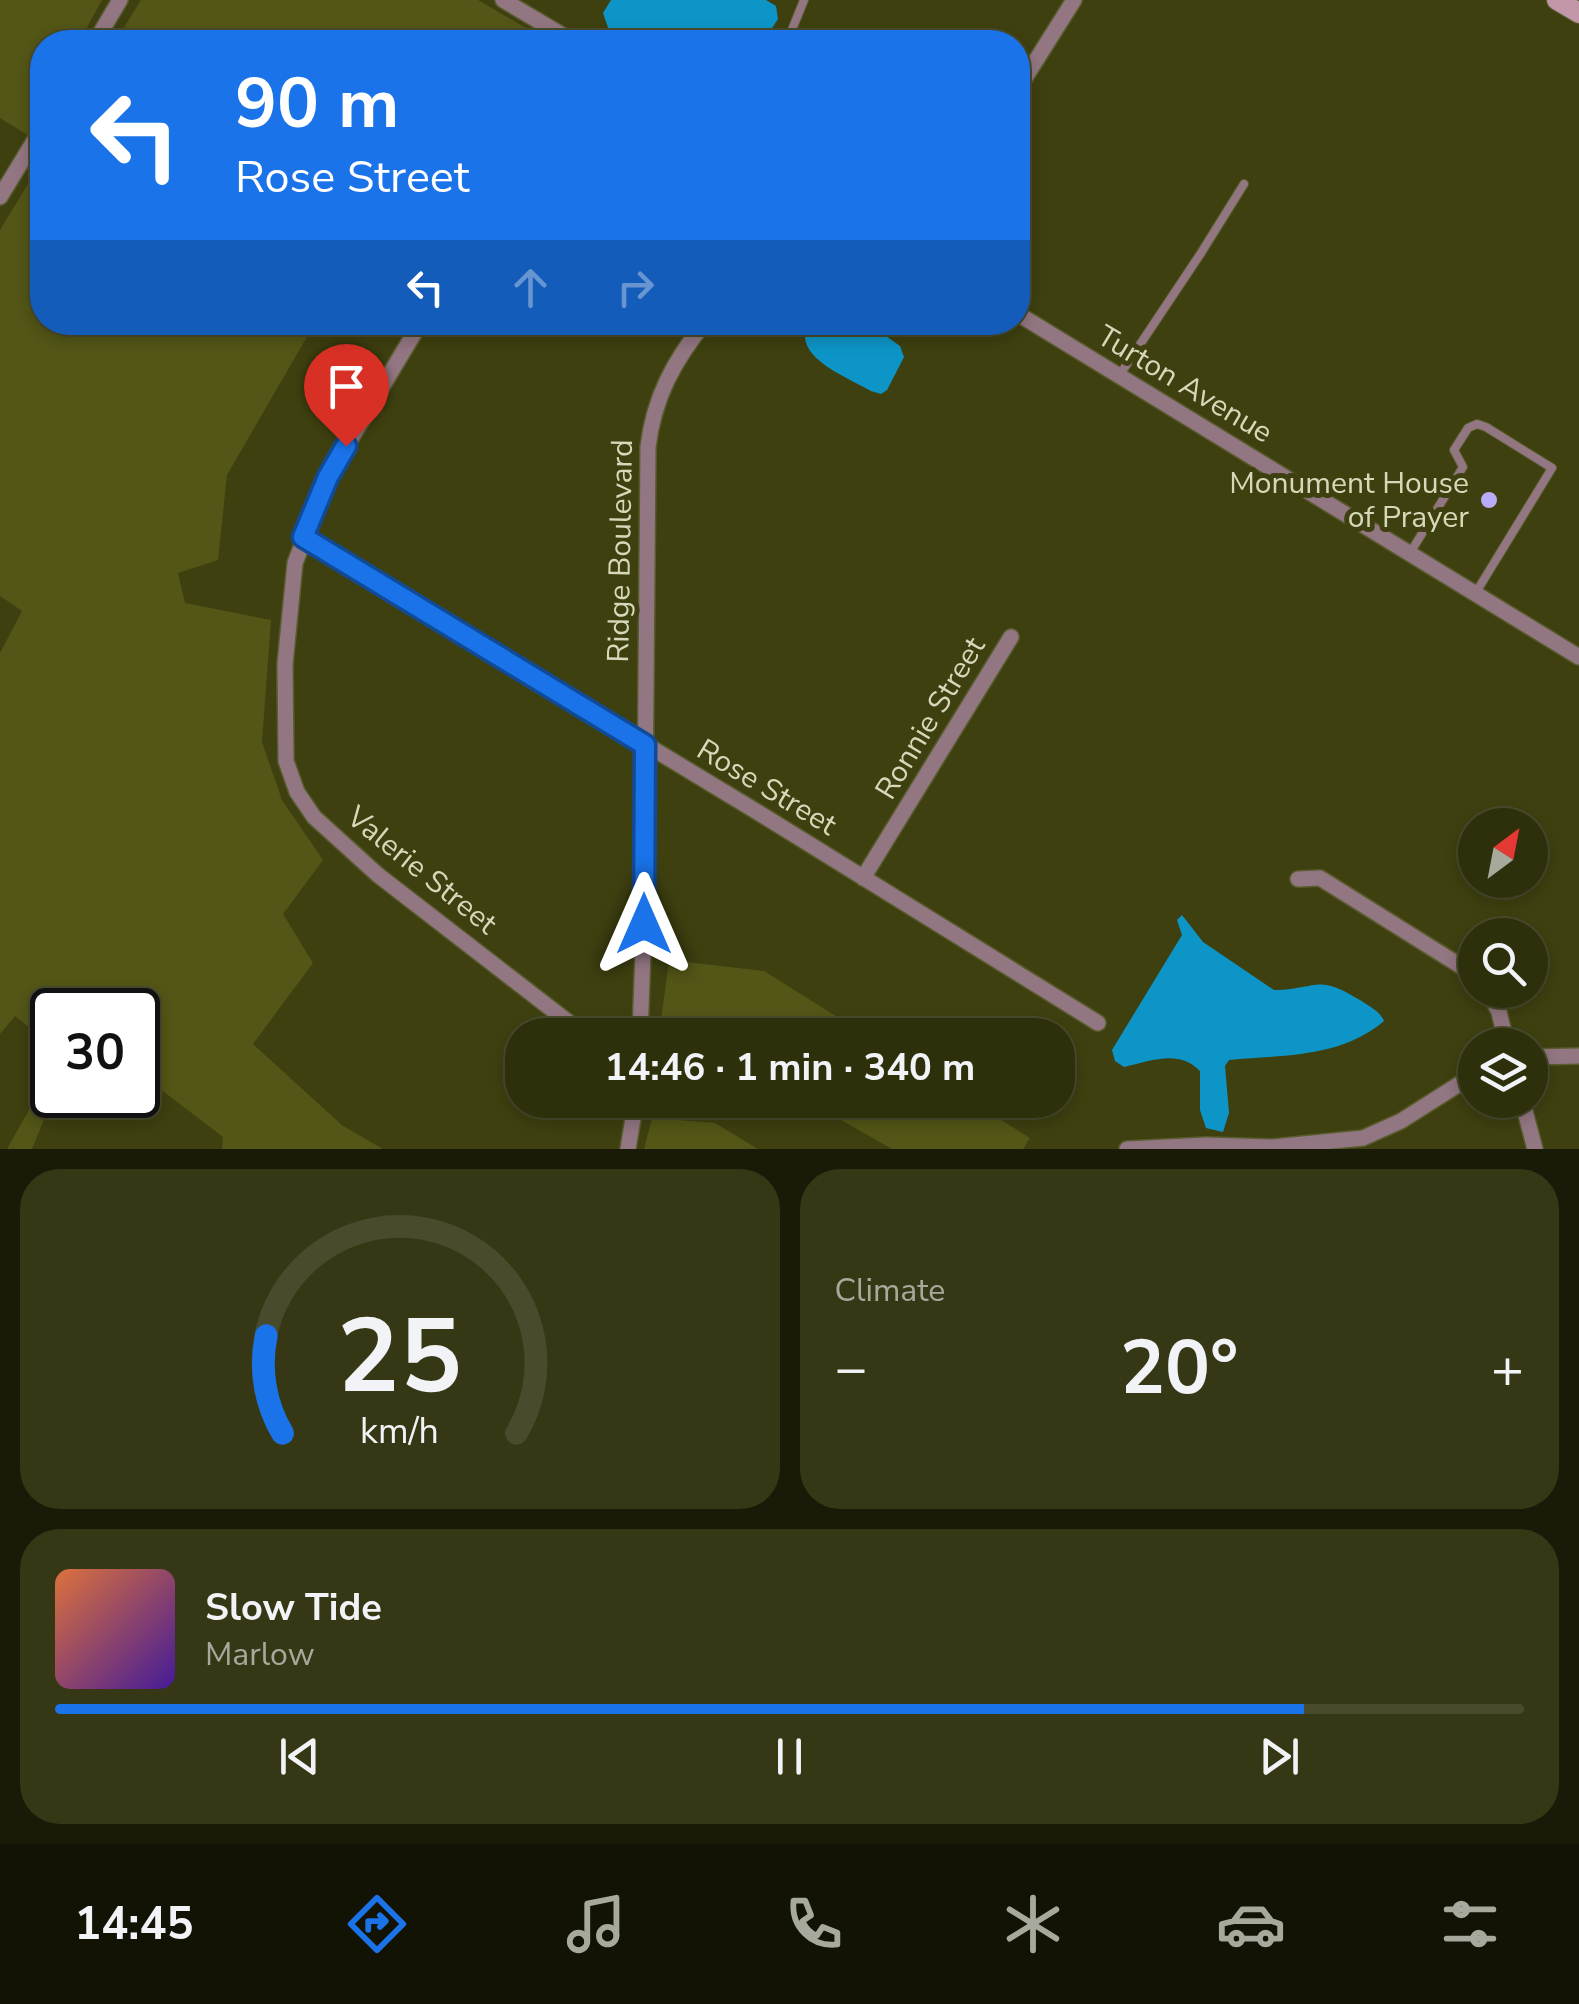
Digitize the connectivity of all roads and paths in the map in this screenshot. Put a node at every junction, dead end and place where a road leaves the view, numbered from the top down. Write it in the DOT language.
graph roads {
  1 [pos="120,0"];
  2 [pos="503,0"];
  3 [pos="804,0"];
  4 [pos="1074,0"];
  5 [pos="1558,0"];
  6 [pos="1579,13"];
  7 [pos="101,30"];
  8 [pos="554,30"];
  9 [pos="792,30"];
  10 [pos="1030,70"];
  11 [pos="30,148"];
  12 [pos="1244,184"];
  13 [pos="0,198"];
  14 [pos="1030,321"];
  15 [pos="413,335"];
  16 [pos="696,335"];
  17 [pos="1118,376"];
  18 [pos="303,537"];
  19 [pos="1410,553"];
  20 [pos="1476,594"];
  21 [pos="1011,638"];
  22 [pos="1579,657"];
  23 [pos="645,745"];
  24 [pos="863,878"];
  25 [pos="1298,880"];
  26 [pos="1458,964"];
  27 [pos="564,1018"];
  28 [pos="640,1018"];
  29 [pos="1098,1023"];
  30 [pos="1579,1056"];
  31 [pos="1548,1057"];
  32 [pos="1458,1085"];
  33 [pos="633,1118"];
  34 [pos="1527,1118"];
  35 [pos="1364,1144"];
  36 [pos="1273,1147"];
  37 [pos="628,1149"];
  38 [pos="1128,1149"];
  39 [pos="1535,1149"];
  1 -- 7 [label="street"];
  2 -- 8 [label="street"];
  3 -- 9 [label="lane"];
  4 -- 10 [label="street"];
  5 -- 6 [label="street"];
  11 -- 13 [label="street"];
  12 -- 17 [label="lane"];
  14 -- 17 [label="street, Turton Avenue"];
  15 -- 18 [label="street, Valerie Street"];
  16 -- 23 [label="street, Ridge Boulevard"];
  17 -- 19 [label="street, Turton Avenue"];
  18 -- 23 [label="street, Rose Street"];
  18 -- 27 [label="street, Valerie Street"];
  19 -- 20 [label="street, Turton Avenue"];
  19 -- 20 [label="lane"];
  20 -- 22 [label="street, Turton Avenue"];
  21 -- 24 [label="street, Ronnie Street"];
  23 -- 24 [label="street, Rose Street"];
  23 -- 28 [label="street, Ridge Boulevard"];
  24 -- 29 [label="street, Rose Street"];
  25 -- 26 [label="street"];
  30 -- 31 [label="street"];
  32 -- 35 [label="street"];
  33 -- 37 [label="street"];
  34 -- 39 [label="street"];
  35 -- 36 [label="street"];
  36 -- 38 [label="street"];
}
